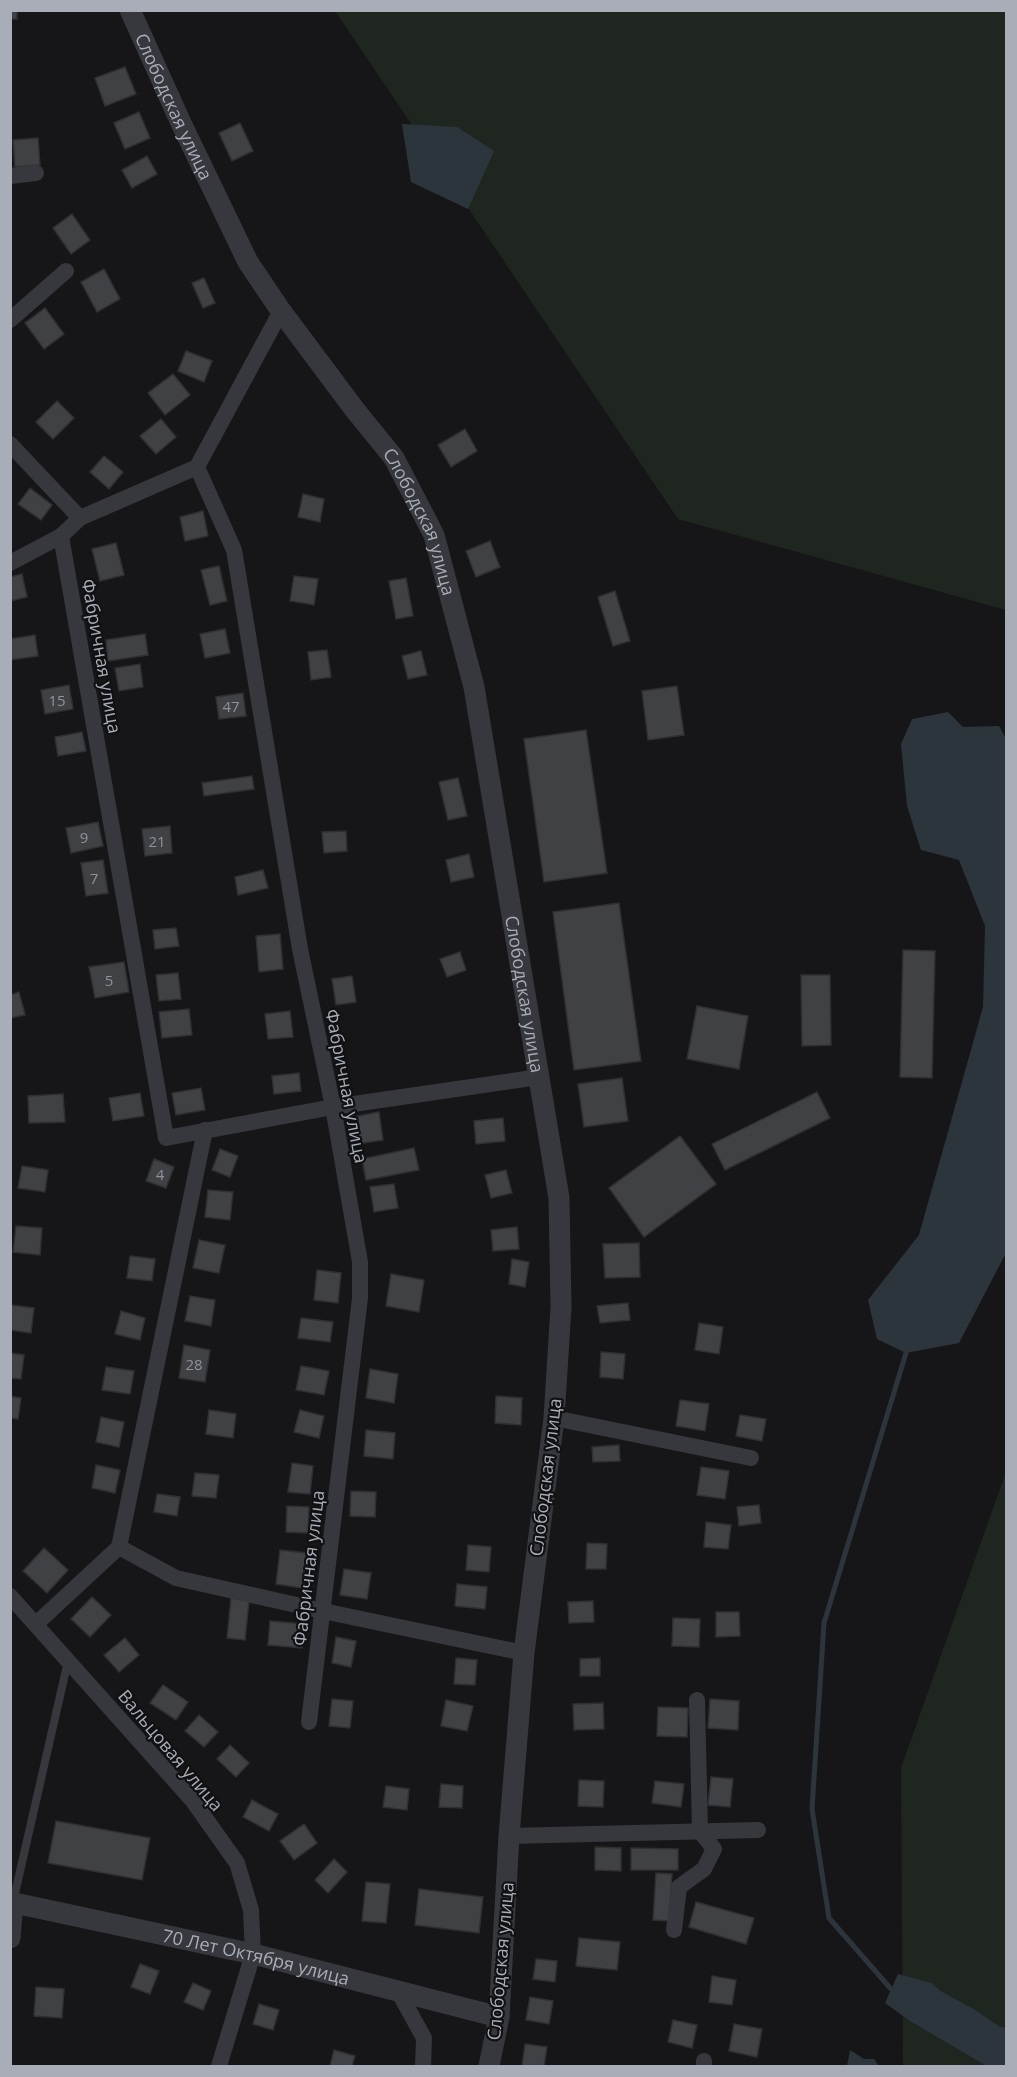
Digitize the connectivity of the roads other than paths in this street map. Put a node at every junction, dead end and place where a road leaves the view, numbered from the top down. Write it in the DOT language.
graph roads {
  1 [pos="130,10"];
  2 [pos="36,173"];
  3 [pos="10,176"];
  4 [pos="66,271"];
  5 [pos="281,311"];
  6 [pos="10,320"];
  7 [pos="10,444"];
  8 [pos="197,467"];
  9 [pos="80,518"];
  10 [pos="61,536"];
  11 [pos="10,563"];
  12 [pos="539,1077"];
  13 [pos="333,1107"];
  14 [pos="205,1130"];
  15 [pos="554,1418"];
  16 [pos="751,1458"];
  17 [pos="119,1546"];
  18 [pos="10,1596"];
  19 [pos="322,1611"];
  20 [pos="36,1624"];
  21 [pos="524,1653"];
  22 [pos="68,1660"];
  23 [pos="697,1700"];
  24 [pos="309,1722"];
  25 [pos="758,1830"];
  26 [pos="700,1831"];
  27 [pos="509,1836"];
  28 [pos="12,1902"];
  29 [pos="674,1930"];
  30 [pos="10,1938"];
  31 [pos="253,1953"];
  32 [pos="398,1991"];
  33 [pos="499,2018"];
  34 [pos="219,2067"];
  35 [pos="423,2067"];
  36 [pos="489,2067"];
  1 -- 5 [label="street, Слободская улица"];
  2 -- 3 [label="street"];
  4 -- 6 [label="street"];
  5 -- 8 [label="street"];
  5 -- 12 [label="street, Слободская улица"];
  7 -- 9 [label="street"];
  8 -- 9 [label="street"];
  8 -- 13 [label="street, Фабричная улица"];
  9 -- 10 [label="street"];
  10 -- 11 [label="street"];
  10 -- 14 [label="street, Фабричная улица"];
  12 -- 13 [label="street"];
  12 -- 15 [label="street, Слободская улица"];
  13 -- 14 [label="street"];
  13 -- 19 [label="street, Фабричная улица"];
  14 -- 17 [label="street"];
  15 -- 16 [label="street"];
  15 -- 21 [label="street, Слободская улица"];
  17 -- 19 [label="street"];
  17 -- 20 [label="street"];
  18 -- 20 [label="street, Вальцовая улица"];
  19 -- 21 [label="street"];
  19 -- 24 [label="street, Фабричная улица"];
  20 -- 22 [label="street, Вальцовая улица"];
  21 -- 27 [label="street, Слободская улица"];
  22 -- 28 [label="lane"];
  22 -- 31 [label="street, Вальцовая улица"];
  23 -- 26 [label="street"];
  25 -- 26 [label="street"];
  26 -- 27 [label="street"];
  26 -- 29 [label="street"];
  27 -- 33 [label="street, Слободская улица"];
  28 -- 30 [label="street"];
  28 -- 31 [label="street, 70 Лет Октября улица"];
  31 -- 32 [label="street, 70 Лет Октября улица"];
  31 -- 34 [label="street, Вальцовая улица"];
  32 -- 33 [label="street, 70 Лет Октября улица"];
  32 -- 35 [label="street"];
  33 -- 36 [label="street, Слободская улица"];
}
